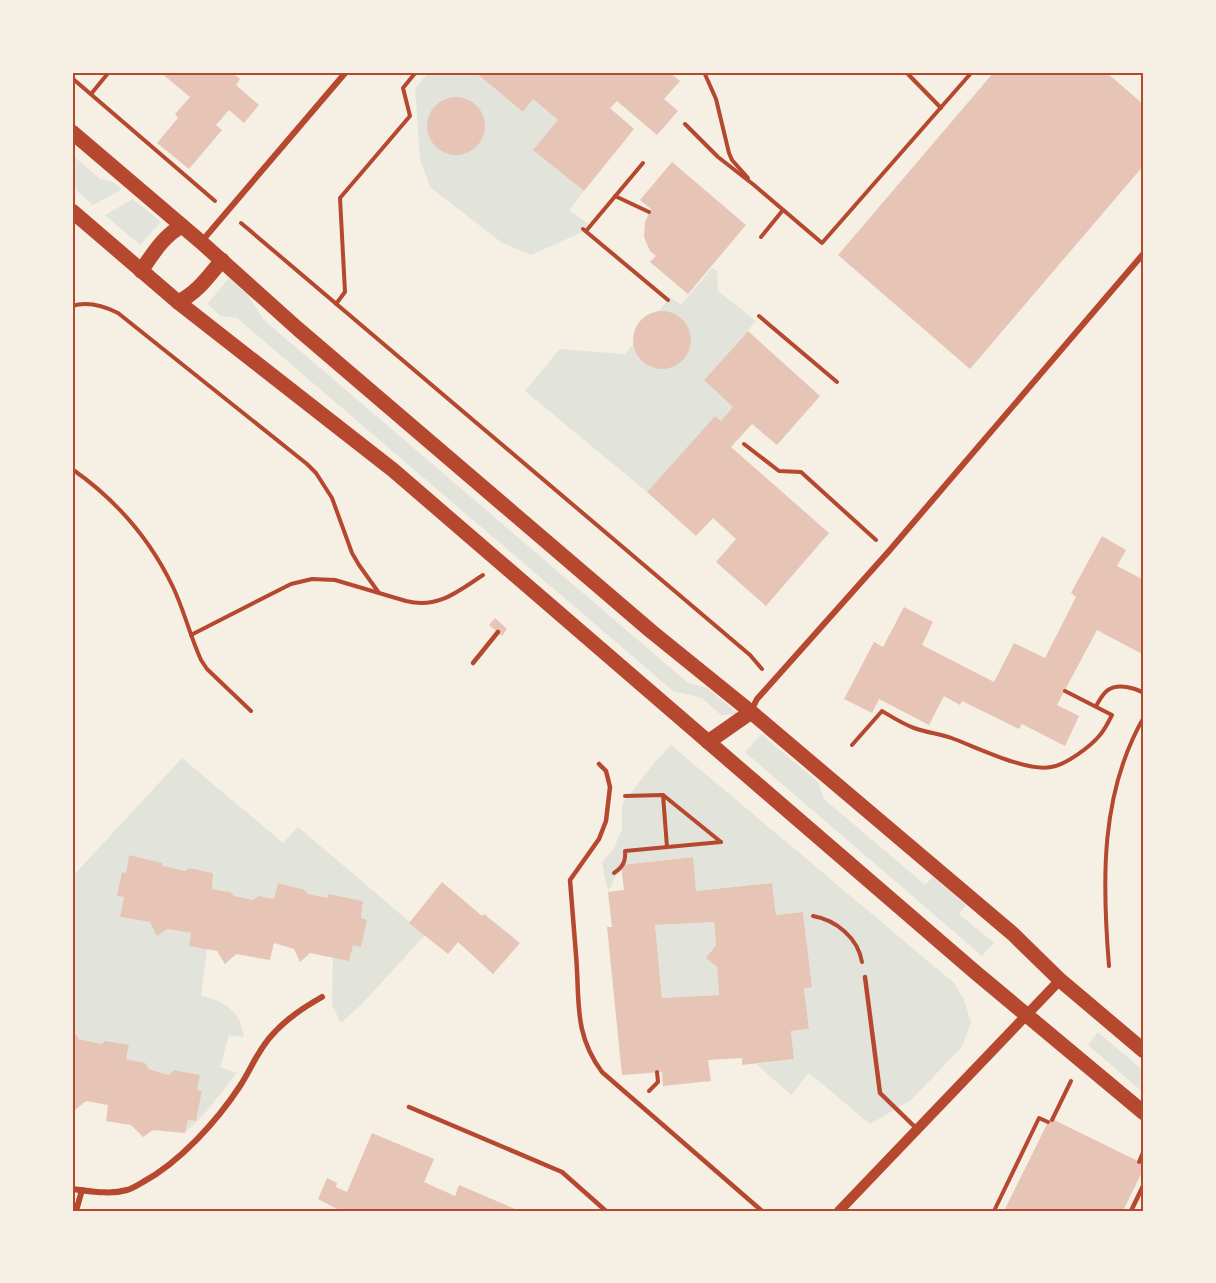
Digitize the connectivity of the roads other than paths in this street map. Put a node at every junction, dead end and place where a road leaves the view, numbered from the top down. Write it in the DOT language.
graph roads {
  1 [pos="346,72"];
  2 [pos="72,132"];
  3 [pos="72,211"];
  4 [pos="182,226"];
  5 [pos="201,242"];
  6 [pos="1144,253"];
  7 [pos="222,260"];
  8 [pos="141,271"];
  9 [pos="178,302"];
  10 [pos="498,632"];
  11 [pos="473,663"];
  12 [pos="751,712"];
  13 [pos="708,742"];
  14 [pos="599,764"];
  15 [pos="865,977"];
  16 [pos="1060,980"];
  17 [pos="322,996"];
  18 [pos="1027,1016"];
  19 [pos="1144,1051"];
  20 [pos="409,1107"];
  21 [pos="1144,1113"];
  22 [pos="918,1130"];
  23 [pos="1144,1185"];
  24 [pos="72,1189"];
  25 [pos="82,1190"];
  26 [pos="76,1211"];
  27 [pos="606,1211"];
  28 [pos="762,1211"];
  29 [pos="839,1211"];
  30 [pos="1131,1211"];
  1 -- 5 [label="street"];
  2 -- 4 [label="main road"];
  3 -- 8 [label="main road"];
  4 -- 5 [label="main road"];
  4 -- 8 [label="main road"];
  5 -- 7 [label="main road"];
  6 -- 12 [label="street"];
  7 -- 9 [label="main road"];
  7 -- 12 [label="main road"];
  8 -- 9 [label="main road"];
  9 -- 13 [label="main road"];
  10 -- 11 [label="lane"];
  12 -- 13 [label="main road"];
  12 -- 16 [label="main road"];
  13 -- 18 [label="main road"];
  14 -- 28 [label="lane"];
  15 -- 22 [label="lane"];
  16 -- 18 [label="street"];
  16 -- 19 [label="main road"];
  17 -- 25 [label="street"];
  18 -- 21 [label="main road"];
  18 -- 22 [label="street"];
  20 -- 27 [label="lane"];
  22 -- 29 [label="street"];
  23 -- 30 [label="lane"];
  24 -- 25 [label="street"];
  25 -- 26 [label="street"];
}
